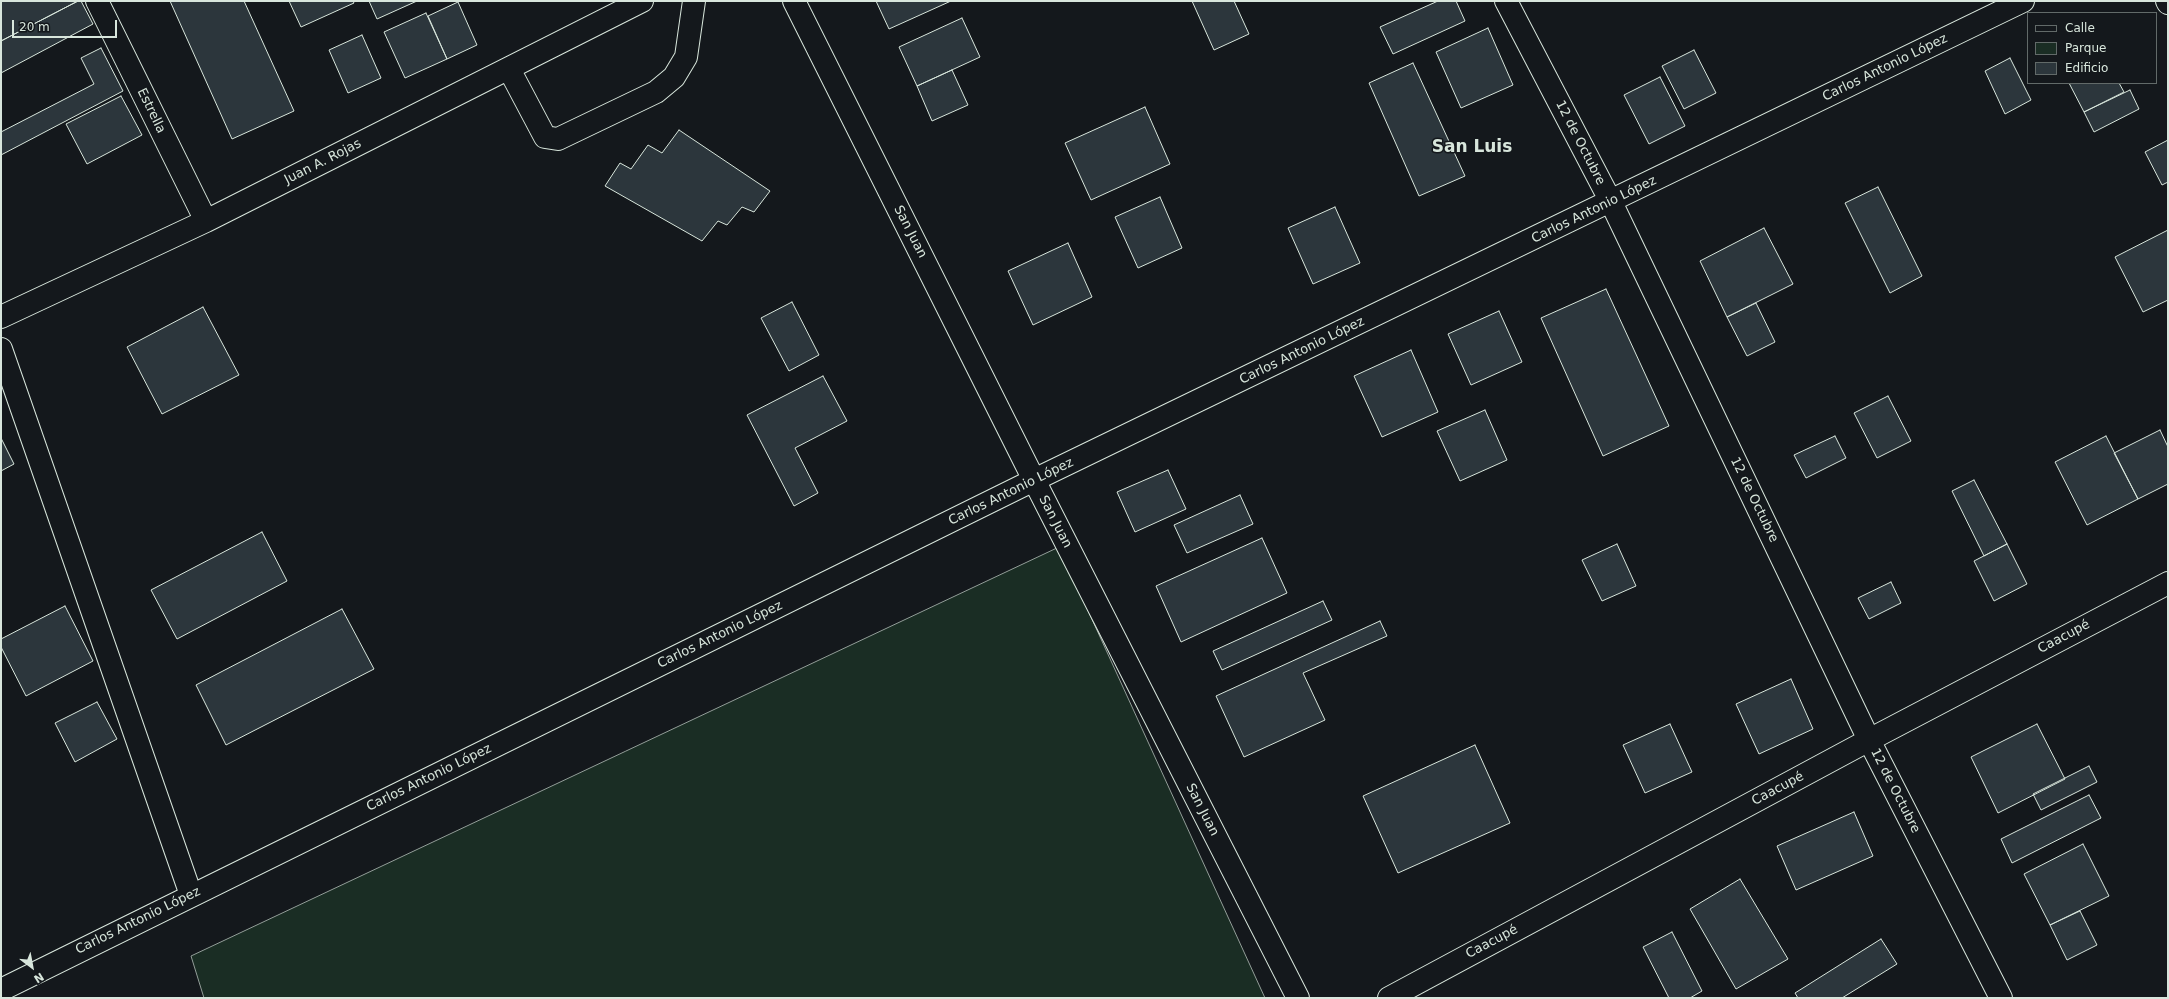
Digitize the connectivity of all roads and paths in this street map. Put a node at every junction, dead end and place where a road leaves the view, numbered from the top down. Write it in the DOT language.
graph roads {
  1 [pos="97,1"];
  2 [pos="642,1"];
  3 [pos="694,1"];
  4 [pos="794,1"];
  5 [pos="1506,1"];
  6 [pos="2023,1"];
  7 [pos="509,69"];
  8 [pos="1611,202"];
  9 [pos="206,221"];
  10 [pos="1,318"];
  11 [pos="1,349"];
  12 [pos="1034,480"];
  13 [pos="2168,583"];
  14 [pos="1869,740"];
  15 [pos="191,895"];
  16 [pos="1,990"];
  17 [pos="1298,998"];
  18 [pos="1389,998"];
  19 [pos="2001,998"];
  1 -- 9 [label="street, Estrella"];
  2 -- 7 [label="street, Juan A. Rojas"];
  3 -- 7 [label="street"];
  4 -- 12 [label="street, San Juan"];
  5 -- 8 [label="street, 12 de Octubre"];
  6 -- 8 [label="street, Carlos Antonio López"];
  7 -- 9 [label="street, Juan A. Rojas"];
  8 -- 12 [label="street, Carlos Antonio López"];
  8 -- 14 [label="street, 12 de Octubre"];
  9 -- 10 [label="street, Juan A. Rojas"];
  11 -- 15 [label="street"];
  12 -- 15 [label="street, Carlos Antonio López"];
  12 -- 17 [label="street, San Juan"];
  13 -- 14 [label="street, Caacupé"];
  14 -- 18 [label="street, Caacupé"];
  14 -- 19 [label="street, 12 de Octubre"];
  15 -- 16 [label="street, Carlos Antonio López"];
}
